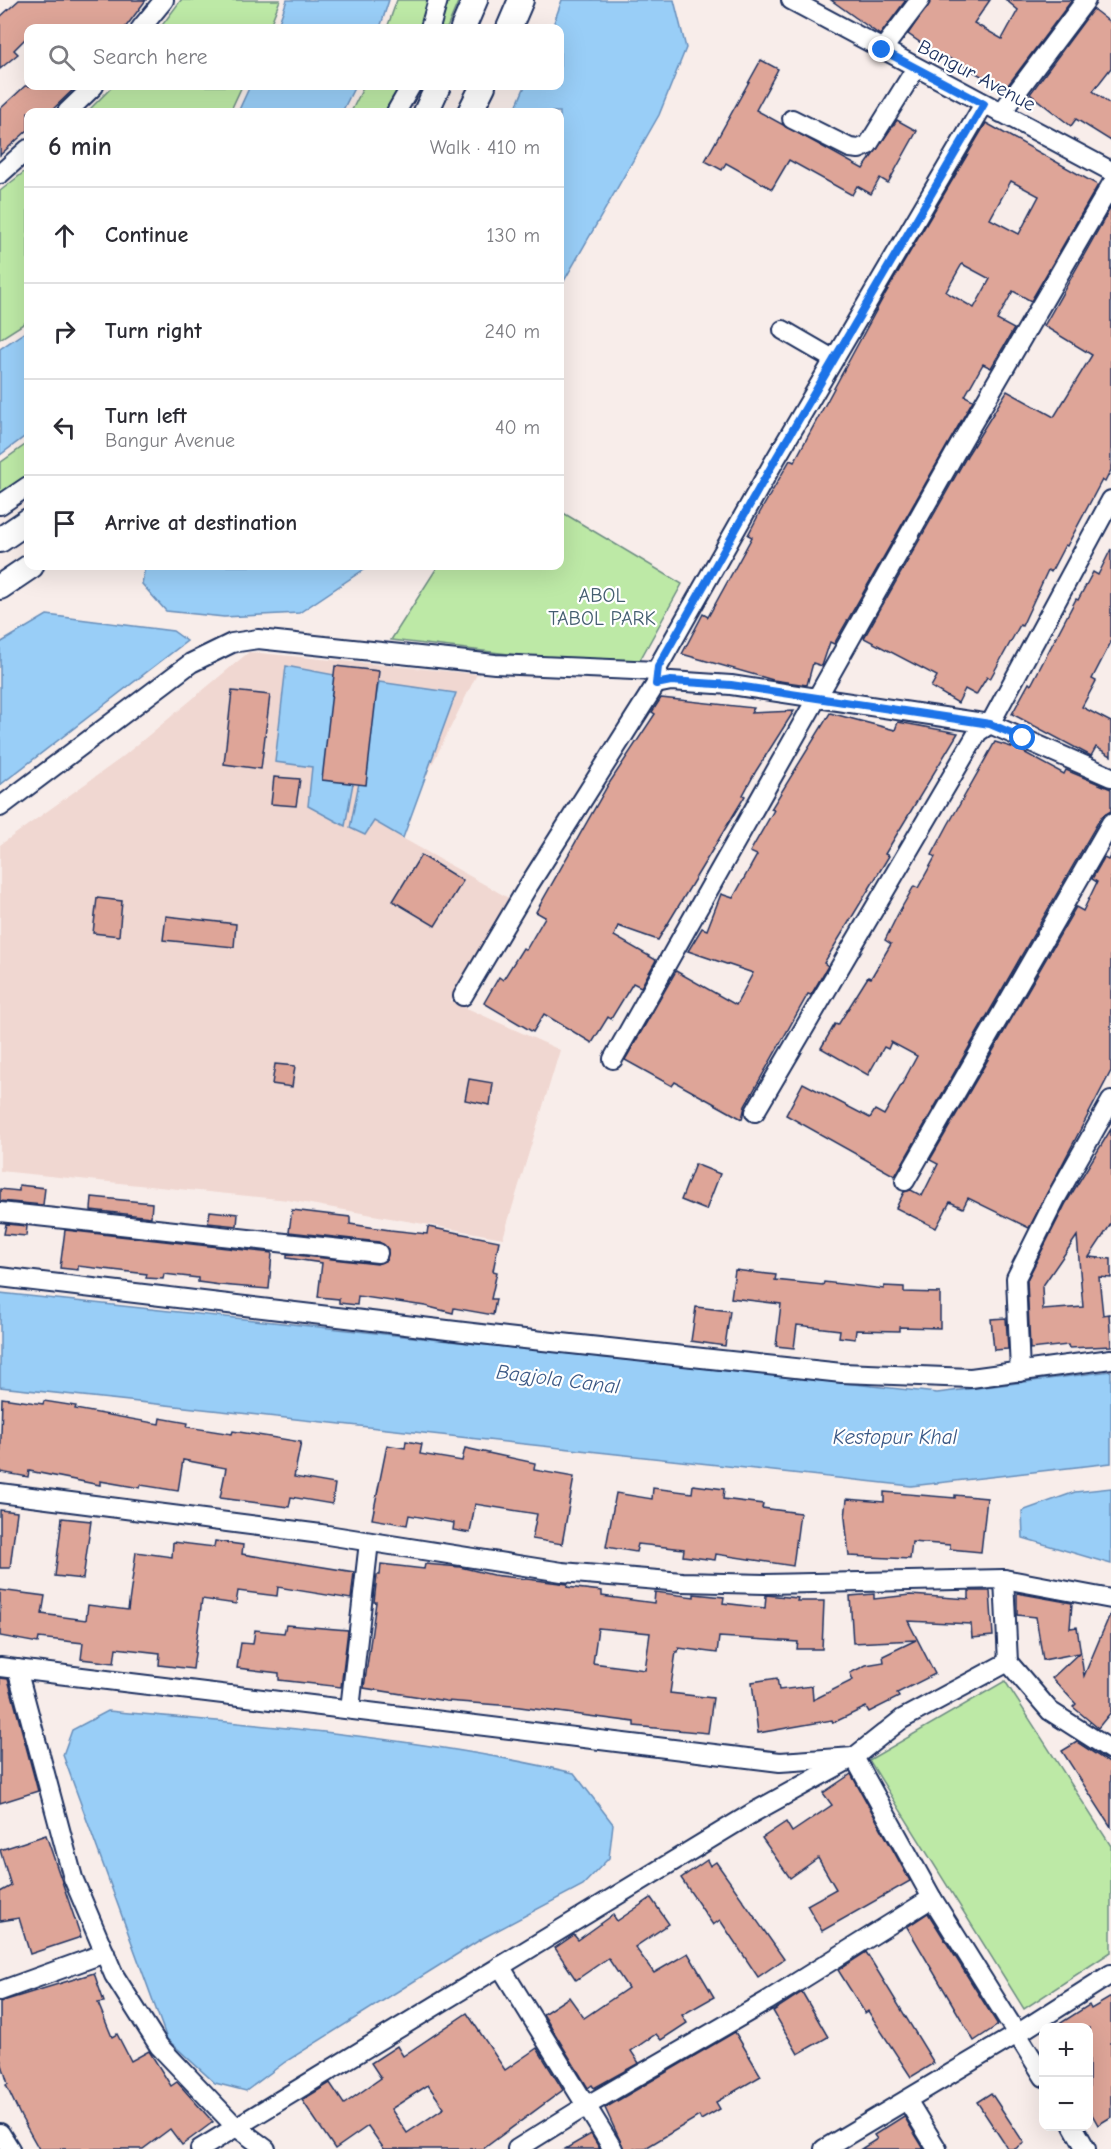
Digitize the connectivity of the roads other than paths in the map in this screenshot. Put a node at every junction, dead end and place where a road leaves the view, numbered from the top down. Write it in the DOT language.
graph roads {
  1 [pos="164,0"];
  2 [pos="438,0"];
  3 [pos="520,0"];
  4 [pos="791,0"];
  5 [pos="920,0"];
  6 [pos="1086,0"];
  7 [pos="144,24"];
  8 [pos="431,24"];
  9 [pos="511,24"];
  10 [pos="882,50"];
  11 [pos="916,68"];
  12 [pos="90,90"];
  13 [pos="409,90"];
  14 [pos="436,90"];
  15 [pos="481,90"];
  16 [pos="984,104"];
  17 [pos="71,108"];
  18 [pos="398,108"];
  19 [pos="428,108"];
  20 [pos="472,108"];
  21 [pos="1001,113"];
  22 [pos="792,119"];
  23 [pos="24,153"];
  24 [pos="1111,171"];
  25 [pos="0,174"];
  26 [pos="1111,185"];
  27 [pos="783,330"];
  28 [pos="833,359"];
  29 [pos="24,489"];
  30 [pos="1111,500"];
  31 [pos="0,505"];
  32 [pos="24,524"];
  33 [pos="0,540"];
  34 [pos="25,570"];
  35 [pos="0,587"];
  36 [pos="657,677"];
  37 [pos="815,699"];
  38 [pos="990,724"];
  39 [pos="1111,777"];
  40 [pos="0,807"];
  41 [pos="1111,823"];
  42 [pos="463,996"];
  43 [pos="613,1059"];
  44 [pos="1111,1101"];
  45 [pos="755,1112"];
  46 [pos="904,1181"];
  47 [pos="0,1212"];
  48 [pos="378,1253"];
  49 [pos="0,1277"];
  50 [pos="1111,1359"];
  51 [pos="1020,1372"];
  52 [pos="0,1493"];
  53 [pos="369,1542"];
  54 [pos="1004,1579"];
  55 [pos="1111,1599"];
  56 [pos="1008,1662"];
  57 [pos="9,1668"];
  58 [pos="350,1709"];
  59 [pos="1111,1750"];
  60 [pos="854,1757"];
  61 [pos="932,1898"];
  62 [pos="105,1953"];
  63 [pos="500,1966"];
  64 [pos="1111,1974"];
  65 [pos="0,1991"];
  66 [pos="1017,2034"];
  67 [pos="1039,2069"];
  68 [pos="907,2100"];
  69 [pos="586,2106"];
  70 [pos="235,2126"];
  71 [pos="1075,2131"];
  72 [pos="0,2133"];
  73 [pos="10,2149"];
  74 [pos="200,2149"];
  75 [pos="266,2149"];
  76 [pos="517,2149"];
  77 [pos="613,2149"];
  78 [pos="824,2149"];
  79 [pos="937,2149"];
  80 [pos="1086,2149"];
  1 -- 7 [label="street"];
  2 -- 8 [label="street"];
  3 -- 9 [label="main road"];
  4 -- 10 [label="street, Bangur Avenue"];
  5 -- 10 [label="street"];
  6 -- 21 [label="street"];
  10 -- 11 [label="street, Bangur Avenue"];
  11 -- 16 [label="street, Bangur Avenue"];
  11 -- 22 [label="street"];
  12 -- 17 [label="street"];
  13 -- 18 [label="street"];
  14 -- 19 [label="main road"];
  15 -- 20 [label="main road"];
  16 -- 21 [label="street, Bangur Avenue"];
  16 -- 28 [label="street"];
  21 -- 24 [label="street, Bangur Avenue"];
  23 -- 25 [label="street"];
  26 -- 37 [label="street"];
  27 -- 28 [label="street"];
  28 -- 36 [label="street"];
  29 -- 31 [label="street"];
  30 -- 38 [label="street"];
  32 -- 33 [label="main road"];
  34 -- 35 [label="main road"];
  36 -- 37 [label="street"];
  36 -- 40 [label="street"];
  36 -- 42 [label="street"];
  37 -- 38 [label="street"];
  37 -- 43 [label="street"];
  38 -- 39 [label="street"];
  38 -- 45 [label="street"];
  41 -- 46 [label="street"];
  44 -- 51 [label="street"];
  47 -- 48 [label="street"];
  49 -- 51 [label="street"];
  50 -- 51 [label="street"];
  52 -- 53 [label="street"];
  53 -- 54 [label="street"];
  53 -- 58 [label="street"];
  54 -- 55 [label="street"];
  54 -- 56 [label="street"];
  56 -- 59 [label="street"];
  56 -- 60 [label="street"];
  57 -- 58 [label="street"];
  57 -- 62 [label="street"];
  58 -- 60 [label="street"];
  60 -- 61 [label="street"];
  60 -- 63 [label="street"];
  61 -- 66 [label="street"];
  61 -- 69 [label="street"];
  62 -- 65 [label="street"];
  62 -- 70 [label="street"];
  63 -- 69 [label="street"];
  63 -- 70 [label="street"];
  64 -- 66 [label="street"];
  66 -- 67 [label="street"];
  66 -- 68 [label="street"];
  68 -- 78 [label="street"];
  68 -- 79 [label="street"];
  69 -- 76 [label="street"];
  69 -- 77 [label="street"];
  70 -- 74 [label="street"];
  70 -- 75 [label="street"];
  71 -- 80 [label="street"];
  72 -- 73 [label="street"];
}
